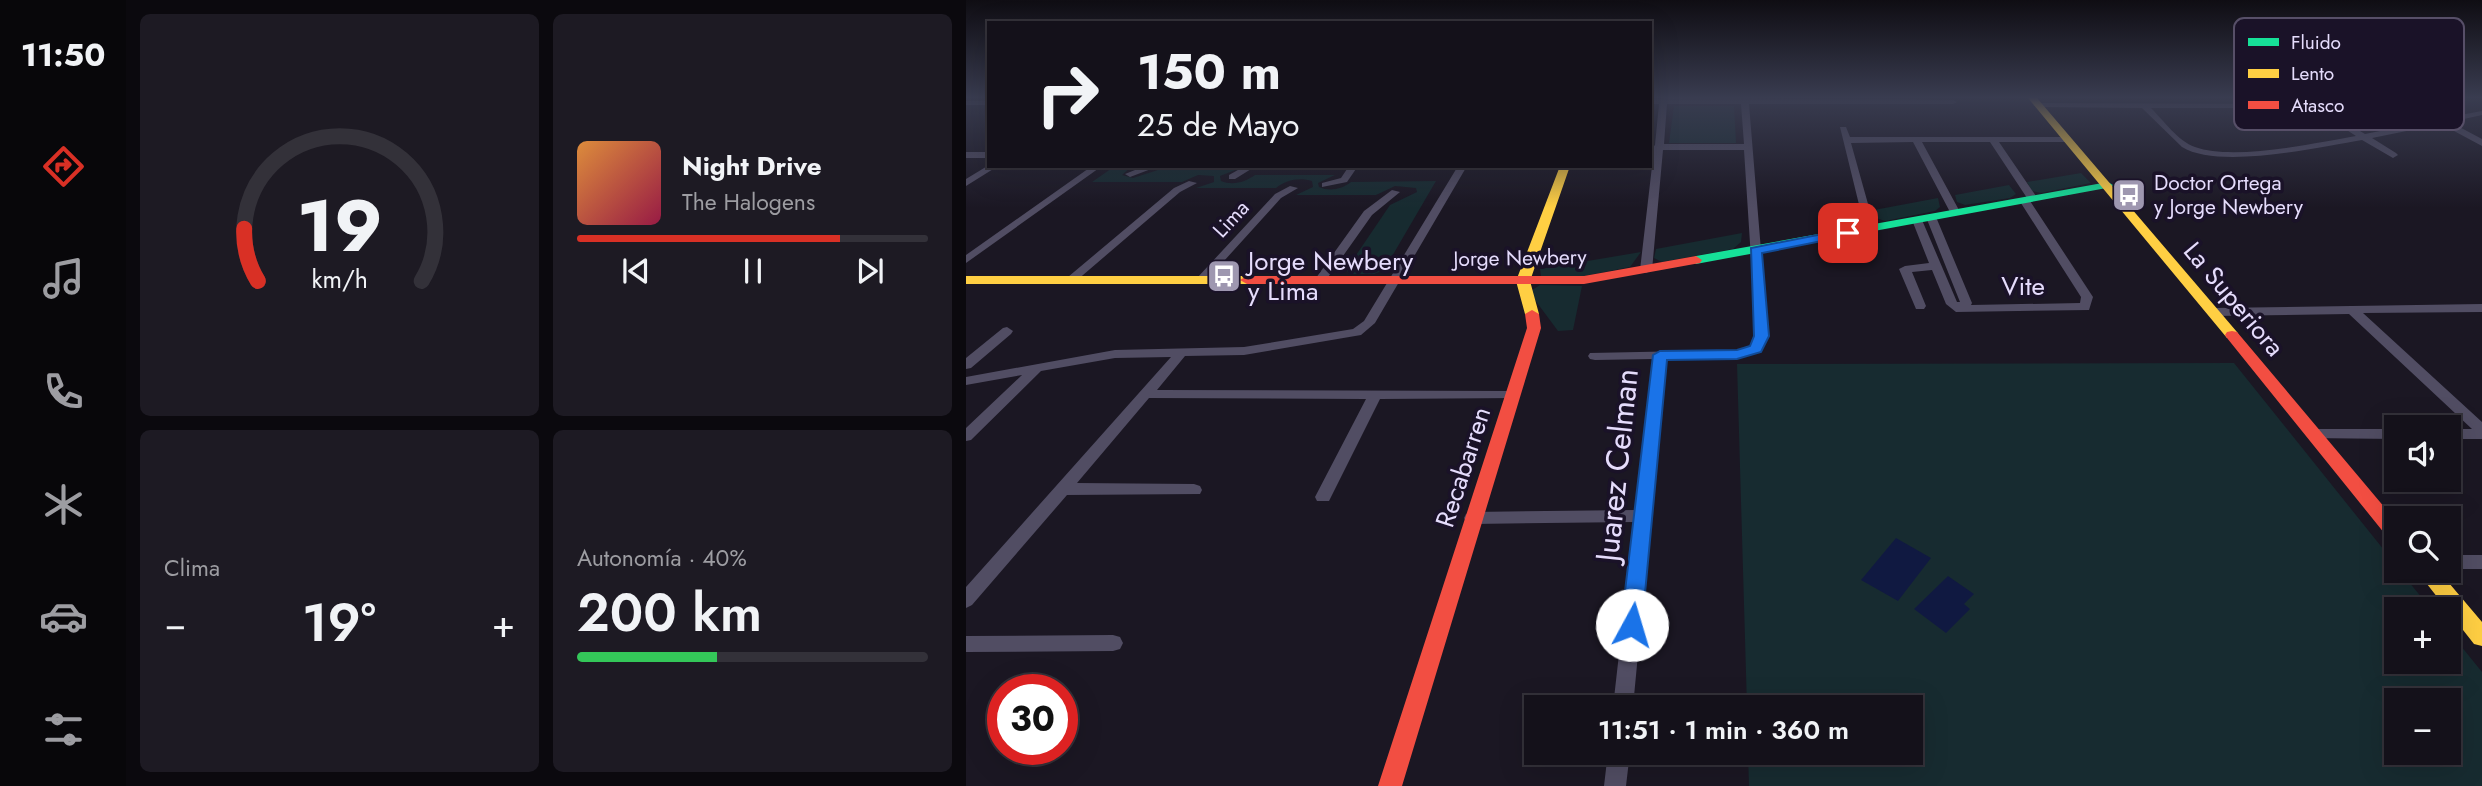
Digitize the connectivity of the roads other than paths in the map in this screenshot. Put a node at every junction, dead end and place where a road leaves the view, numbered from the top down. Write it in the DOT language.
graph roads {
  1 [pos="1659,135"];
  2 [pos="1747,135"];
  3 [pos="1845,135"];
  4 [pos="2063,135"];
  5 [pos="2176,135"];
  6 [pos="2323,135"];
  7 [pos="2362,135"];
  8 [pos="2067,139"];
  9 [pos="1846,140"];
  10 [pos="1993,140"];
  11 [pos="1917,141"];
  12 [pos="1657,147"];
  13 [pos="1748,147"];
  14 [pos="2258,152"];
  15 [pos="966,155"];
  16 [pos="987,155"];
  17 [pos="2393,155"];
  18 [pos="991,168"];
  19 [pos="1095,168"];
  20 [pos="1149,168"];
  21 [pos="1248,168"];
  22 [pos="1353,168"];
  23 [pos="1462,168"];
  24 [pos="1564,168"];
  25 [pos="1130,174"];
  26 [pos="1232,177"];
  27 [pos="966,183"];
  28 [pos="1192,183"];
  29 [pos="1325,185"];
  30 [pos="2108,185"];
  31 [pos="1293,188"];
  32 [pos="1395,192"];
  33 [pos="2029,199"];
  34 [pos="1955,212"];
  35 [pos="1924,218"];
  36 [pos="1870,229"];
  37 [pos="1755,251"];
  38 [pos="966,260"];
  39 [pos="1935,266"];
  40 [pos="1646,270"];
  41 [pos="1322,278"];
  42 [pos="1396,278"];
  43 [pos="1072,279"];
  44 [pos="966,280"];
  45 [pos="1201,280"];
  46 [pos="1523,281"];
  47 [pos="1920,306"];
  48 [pos="2475,308"];
  49 [pos="1961,309"];
  50 [pos="2352,310"];
  51 [pos="2213,312"];
  52 [pos="2482,319"];
  53 [pos="1007,331"];
  54 [pos="1182,352"];
  55 [pos="1660,355"];
  56 [pos="1595,356"];
  57 [pos="966,365"];
  58 [pos="1037,368"];
  59 [pos="966,380"];
  60 [pos="1147,394"];
  61 [pos="1375,395"];
  62 [pos="1512,395"];
  63 [pos="2482,432"];
  64 [pos="2461,433"];
  65 [pos="2314,434"];
  66 [pos="2384,434"];
  67 [pos="966,436"];
  68 [pos="1063,489"];
  69 [pos="1194,490"];
  70 [pos="1324,497"];
  71 [pos="1643,516"];
  72 [pos="1472,518"];
  73 [pos="2384,519"];
  74 [pos="2461,562"];
  75 [pos="2482,562"];
  76 [pos="2437,583"];
  77 [pos="966,600"];
  78 [pos="2482,637"];
  79 [pos="966,643"];
  80 [pos="1113,643"];
  81 [pos="1624,695"];
  82 [pos="1617,765"];
  83 [pos="1390,786"];
  84 [pos="1615,786"];
  1 -- 12 [label="street"];
  2 -- 13 [label="street"];
  3 -- 9 [label="street"];
  4 -- 8 [label="street, La Superiora"];
  5 -- 14 [label="street"];
  6 -- 14 [label="street"];
  7 -- 14 [label="street"];
  7 -- 17 [label="street"];
  8 -- 10 [label="street"];
  8 -- 30 [label="street, La Superiora"];
  9 -- 11 [label="street"];
  9 -- 36 [label="street"];
  10 -- 11 [label="street"];
  10 -- 33 [label="street"];
  11 -- 34 [label="street"];
  12 -- 13 [label="street"];
  12 -- 40 [label="street"];
  13 -- 37 [label="street"];
  15 -- 16 [label="street"];
  18 -- 27 [label="street"];
  19 -- 38 [label="street"];
  20 -- 25 [label="street"];
  21 -- 26 [label="street"];
  22 -- 29 [label="street"];
  23 -- 42 [label="street"];
  24 -- 46 [label="street"];
  28 -- 43 [label="street"];
  30 -- 33 [label="street, Jorge Newbery"];
  30 -- 51 [label="street, La Superiora"];
  31 -- 45 [label="street, Lima"];
  32 -- 41 [label="street"];
  33 -- 34 [label="street, Jorge Newbery"];
  33 -- 49 [label="street, Vite"];
  34 -- 35 [label="street, Jorge Newbery"];
  35 -- 36 [label="street, Jorge Newbery"];
  35 -- 39 [label="street"];
  35 -- 49 [label="street"];
  36 -- 37 [label="street, Jorge Newbery"];
  37 -- 40 [label="street, Jorge Newbery"];
  37 -- 55 [label="street"];
  39 -- 47 [label="street"];
  39 -- 49 [label="street"];
  40 -- 46 [label="street, Jorge Newbery"];
  41 -- 42 [label="street, Jorge Newbery"];
  41 -- 45 [label="street, Jorge Newbery"];
  42 -- 46 [label="street, Jorge Newbery"];
  42 -- 54 [label="street"];
  43 -- 44 [label="street, Jorge Newbery"];
  43 -- 45 [label="street, Jorge Newbery"];
  46 -- 62 [label="street, Recabarren"];
  48 -- 50 [label="street"];
  48 -- 52 [label="street"];
  50 -- 51 [label="street"];
  50 -- 63 [label="street"];
  51 -- 65 [label="street, La Superiora"];
  53 -- 57 [label="street"];
  54 -- 58 [label="street"];
  54 -- 60 [label="street"];
  55 -- 56 [label="street"];
  55 -- 71 [label="street, Juarez Celman"];
  58 -- 59 [label="street"];
  58 -- 67 [label="street"];
  60 -- 61 [label="street"];
  60 -- 68 [label="street"];
  61 -- 62 [label="street"];
  61 -- 70 [label="street"];
  62 -- 72 [label="street, Recabarren"];
  63 -- 64 [label="street"];
  65 -- 66 [label="street"];
  65 -- 73 [label="street, La Superiora"];
  68 -- 69 [label="street"];
  68 -- 77 [label="street"];
  71 -- 72 [label="street"];
  71 -- 81 [label="street, Juarez Celman"];
  72 -- 83 [label="street, Recabarren"];
  74 -- 75 [label="street"];
  76 -- 78 [label="street"];
  79 -- 80 [label="street"];
  82 -- 84 [label="street"];
}
